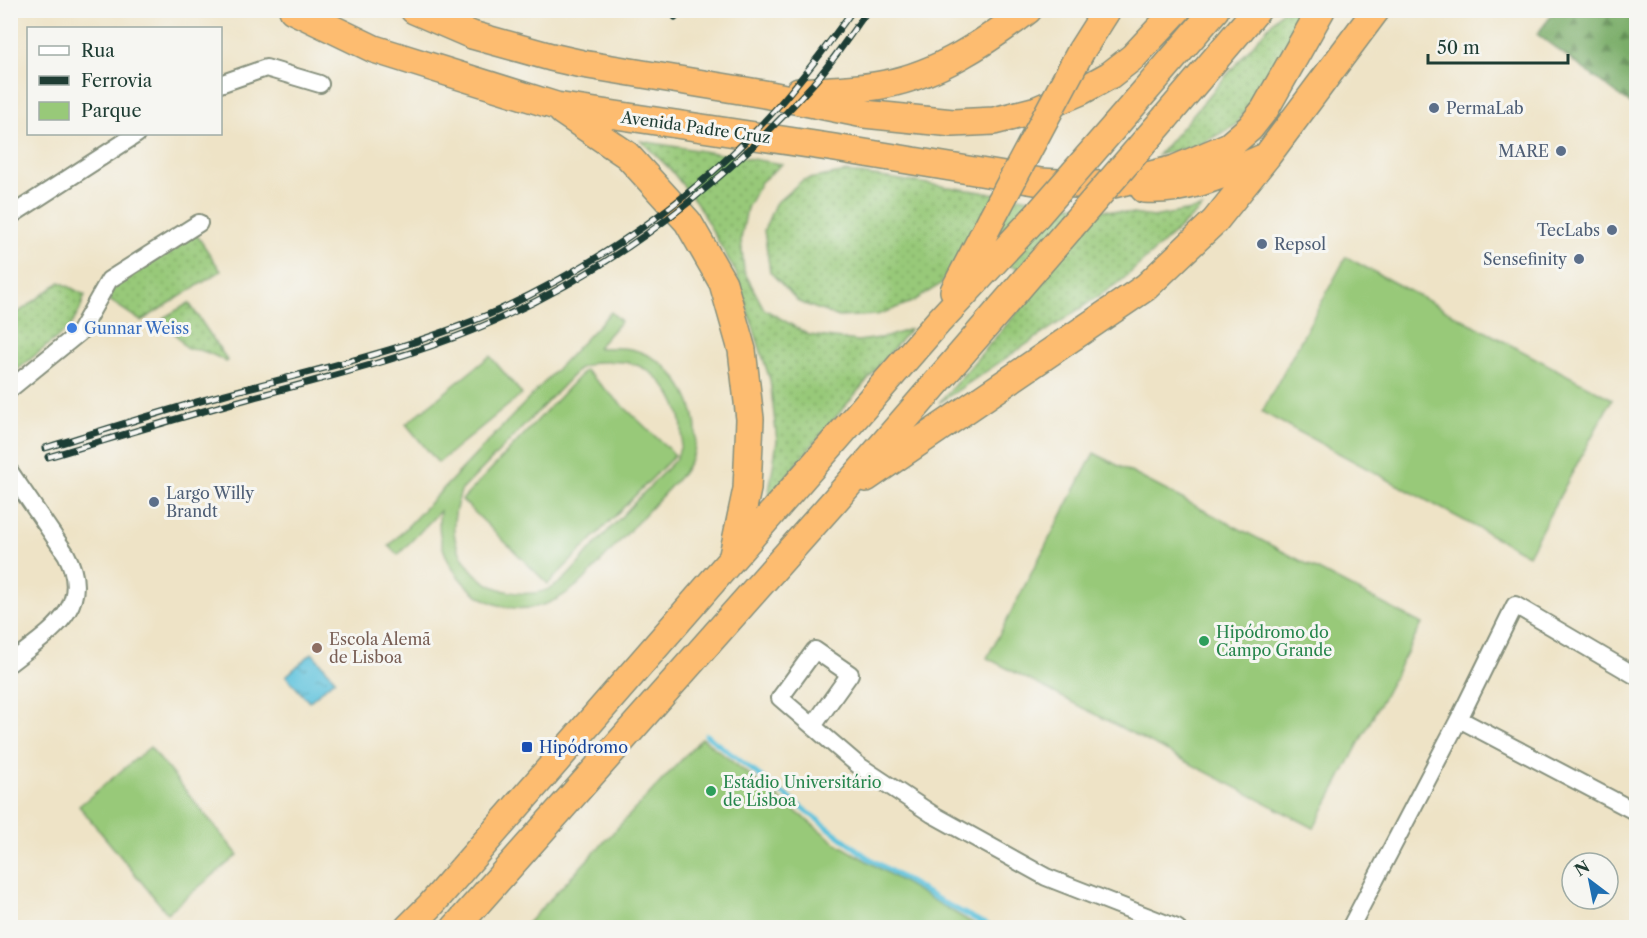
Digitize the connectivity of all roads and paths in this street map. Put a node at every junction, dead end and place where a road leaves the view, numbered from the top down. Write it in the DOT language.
graph roads {
  1 [pos="293,10"];
  2 [pos="414,10"];
  3 [pos="1028,10"];
  4 [pos="1107,10"];
  5 [pos="1178,10"];
  6 [pos="1215,10"];
  7 [pos="1257,10"];
  8 [pos="1321,10"];
  9 [pos="1376,10"];
  10 [pos="222,83"];
  11 [pos="320,84"];
  12 [pos="770,95"];
  13 [pos="556,106"];
  14 [pos="135,135"];
  15 [pos="1267,156"];
  16 [pos="1114,184"];
  17 [pos="10,216"];
  18 [pos="199,223"];
  19 [pos="939,321"];
  20 [pos="10,389"];
  21 [pos="10,472"];
  22 [pos="836,499"];
  23 [pos="733,557"];
  24 [pos="10,663"];
  25 [pos="1636,676"];
  26 [pos="1460,719"];
  27 [pos="813,726"];
  28 [pos="1636,812"];
  29 [pos="408,927"];
  30 [pos="455,927"];
  31 [pos="1177,927"];
  32 [pos="1350,927"];
  1 -- 13 [label="highway, Avenida Padre Cruz"];
  2 -- 12 [label="highway"];
  3 -- 12 [label="highway"];
  4 -- 19 [label="highway, bridge"];
  5 -- 12 [label="highway"];
  6 -- 19 [label="highway, bridge"];
  7 -- 22 [label="highway, bridge"];
  8 -- 16 [label="highway"];
  9 -- 15 [label="highway"];
  10 -- 11 [label="street"];
  13 -- 16 [label="highway, Avenida Padre Cruz"];
  13 -- 23 [label="highway"];
  14 -- 17 [label="street"];
  15 -- 16 [label="highway"];
  15 -- 22 [label="highway"];
  18 -- 20 [label="street"];
  19 -- 23 [label="highway"];
  21 -- 24 [label="street"];
  22 -- 30 [label="highway"];
  23 -- 29 [label="highway"];
  25 -- 26 [label="street"];
  26 -- 28 [label="street"];
  26 -- 32 [label="street"];
  27 -- 27 [label="street"];
  27 -- 31 [label="street"];
}
